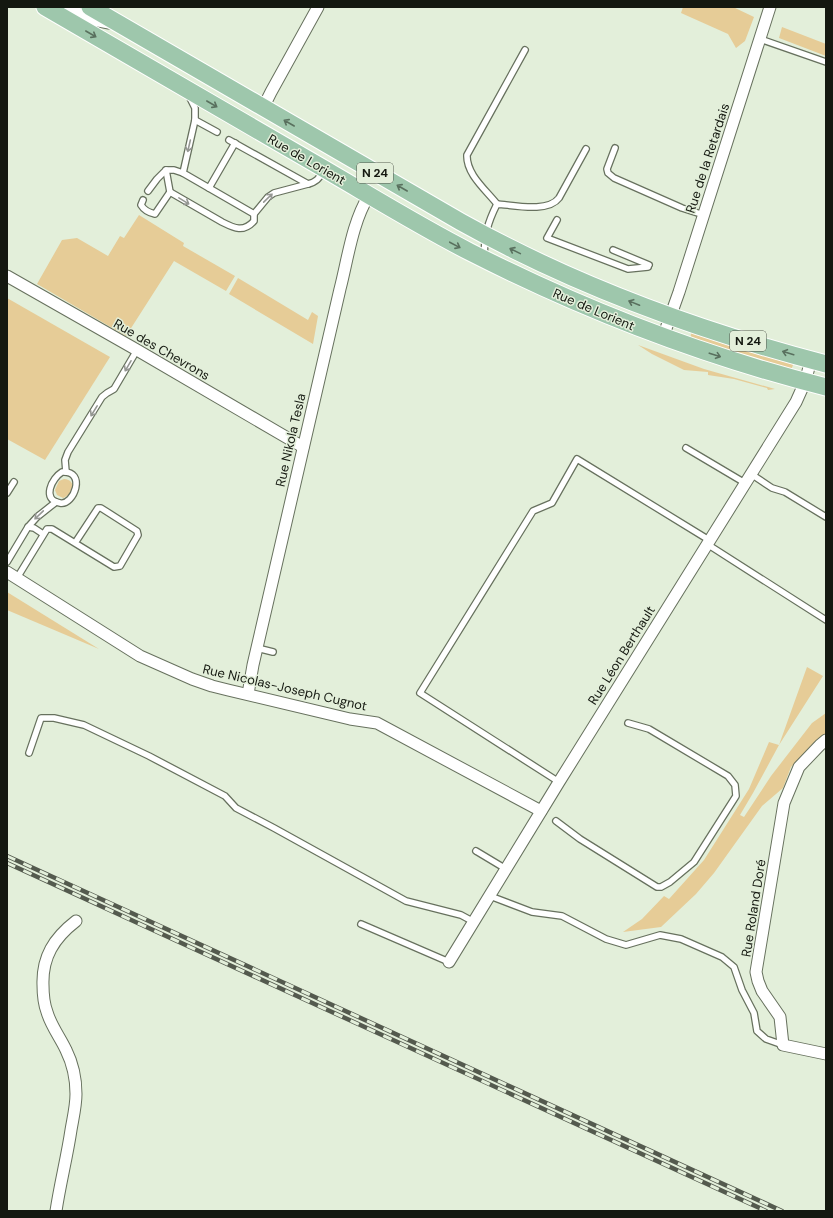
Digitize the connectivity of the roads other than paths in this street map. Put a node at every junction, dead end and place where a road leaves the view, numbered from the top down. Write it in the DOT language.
graph roads {
  1 [pos="45,7"];
  2 [pos="68,7"];
  3 [pos="90,7"];
  4 [pos="318,7"];
  5 [pos="770,7"];
  6 [pos="120,24"];
  7 [pos="760,39"];
  8 [pos="525,50"];
  9 [pos="826,62"];
  10 [pos="180,85"];
  11 [pos="263,108"];
  12 [pos="195,120"];
  13 [pos="217,132"];
  14 [pos="615,148"];
  15 [pos="586,149"];
  16 [pos="324,169"];
  17 [pos="166,170"];
  18 [pos="183,173"];
  19 [pos="308,184"];
  20 [pos="209,188"];
  21 [pos="148,190"];
  22 [pos="170,192"];
  23 [pos="369,196"];
  24 [pos="143,200"];
  25 [pos="497,204"];
  26 [pos="254,214"];
  27 [pos="704,215"];
  28 [pos="557,220"];
  29 [pos="485,236"];
  30 [pos="613,250"];
  31 [pos="484,259"];
  32 [pos="7,276"];
  33 [pos="671,317"];
  34 [pos="663,337"];
  35 [pos="137,350"];
  36 [pos="818,362"];
  37 [pos="805,382"];
  38 [pos="826,387"];
  39 [pos="303,447"];
  40 [pos="686,448"];
  41 [pos="66,472"];
  42 [pos="751,474"];
  43 [pos="14,482"];
  44 [pos="745,484"];
  45 [pos="7,493"];
  46 [pos="56,502"];
  47 [pos="826,517"];
  48 [pos="28,527"];
  49 [pos="43,534"];
  50 [pos="708,542"];
  51 [pos="75,543"];
  52 [pos="7,562"];
  53 [pos="7,572"];
  54 [pos="17,578"];
  55 [pos="826,620"];
  56 [pos="257,648"];
  57 [pos="274,652"];
  58 [pos="248,694"];
  59 [pos="628,722"];
  60 [pos="826,740"];
  61 [pos="29,753"];
  62 [pos="559,782"];
  63 [pos="541,811"];
  64 [pos="556,821"];
  65 [pos="476,851"];
  66 [pos="506,869"];
  67 [pos="490,896"];
  68 [pos="76,920"];
  69 [pos="474,922"];
  70 [pos="361,924"];
  71 [pos="449,962"];
  72 [pos="783,1045"];
  73 [pos="826,1054"];
  74 [pos="56,1211"];
  1 -- 10 [label="main road, Rue de Lorient / N 24, one-way"];
  2 -- 6 [label="street, Rue de Lorient"];
  3 -- 6 [label="main road, Rue de Lorient / N 24"];
  4 -- 11 [label="street"];
  5 -- 7 [label="street, Rue de la Retardais"];
  6 -- 11 [label="main road, Rue de Lorient / N 24"];
  7 -- 9 [label="lane"];
  7 -- 27 [label="street, Rue de la Retardais"];
  8 -- 25 [label="lane"];
  10 -- 12 [label="lane"];
  10 -- 16 [label="main road, Rue de Lorient / N 24, one-way"];
  29 -- 11 [label="main road, Rue de Lorient / N 24, one-way"];
  12 -- 13 [label="lane"];
  12 -- 18 [label="lane, one-way"];
  14 -- 27 [label="lane"];
  15 -- 25 [label="lane"];
  16 -- 19 [label="lane"];
  16 -- 23 [label="main road, Rue de Lorient / N 24"];
  17 -- 18 [label="lane"];
  17 -- 21 [label="lane"];
  17 -- 22 [label="lane"];
  18 -- 20 [label="lane"];
  19 -- 20 [label="lane"];
  26 -- 19 [label="lane, one-way"];
  20 -- 26 [label="lane"];
  22 -- 24 [label="lane"];
  22 -- 26 [label="lane, one-way"];
  23 -- 31 [label="main road, Rue de Lorient / N 24, one-way"];
  23 -- 39 [label="street, Rue Nikola Tesla"];
  25 -- 29 [label="lane"];
  27 -- 33 [label="street, Rue de la Retardais"];
  28 -- 30 [label="lane"];
  29 -- 31 [label="lane"];
  33 -- 29 [label="main road, Rue de Lorient / N 24, one-way"];
  31 -- 34 [label="main road, Rue de Lorient / N 24"];
  32 -- 35 [label="street, Rue des Chevrons"];
  33 -- 34 [label="street"];
  36 -- 33 [label="main road, Rue de Lorient / N 24, one-way"];
  34 -- 37 [label="main road, Rue de Lorient / N 24, one-way"];
  35 -- 39 [label="street, Rue des Chevrons"];
  35 -- 41 [label="lane, one-way"];
  36 -- 37 [label="street, Rue Léon Berthault"];
  37 -- 38 [label="main road, Rue de Lorient / N 24"];
  37 -- 42 [label="street, Rue Léon Berthault"];
  39 -- 56 [label="street, Rue Nikola Tesla"];
  40 -- 44 [label="lane"];
  41 -- 46 [label="lane"];
  41 -- 46 [label="lane"];
  42 -- 44 [label="street, Rue Léon Berthault"];
  42 -- 47 [label="lane"];
  43 -- 45 [label="lane"];
  44 -- 50 [label="street, Rue Léon Berthault"];
  46 -- 48 [label="lane, one-way"];
  48 -- 49 [label="lane"];
  48 -- 52 [label="lane"];
  49 -- 51 [label="lane"];
  49 -- 54 [label="lane"];
  50 -- 55 [label="lane"];
  50 -- 62 [label="street, Rue Léon Berthault"];
  50 -- 62 [label="lane"];
  51 -- 51 [label="lane"];
  53 -- 54 [label="street, Rue Nicolas-Joseph Cugnot"];
  54 -- 58 [label="street, Rue Nicolas-Joseph Cugnot"];
  56 -- 57 [label="lane"];
  56 -- 58 [label="street, Rue Nikola Tesla"];
  58 -- 63 [label="street, Rue Nicolas-Joseph Cugnot"];
  59 -- 64 [label="lane"];
  60 -- 72 [label="street, Rue Roland Doré"];
  61 -- 69 [label="lane"];
  62 -- 63 [label="street, Rue Léon Berthault"];
  63 -- 66 [label="street, Rue Léon Berthault"];
  65 -- 66 [label="lane"];
  66 -- 67 [label="street, Rue Léon Berthault"];
  67 -- 69 [label="street, Rue Léon Berthault"];
  67 -- 72 [label="lane"];
  68 -- 74 [label="street"];
  69 -- 71 [label="street, Rue Léon Berthault"];
  70 -- 71 [label="lane"];
  72 -- 73 [label="street"];
}
